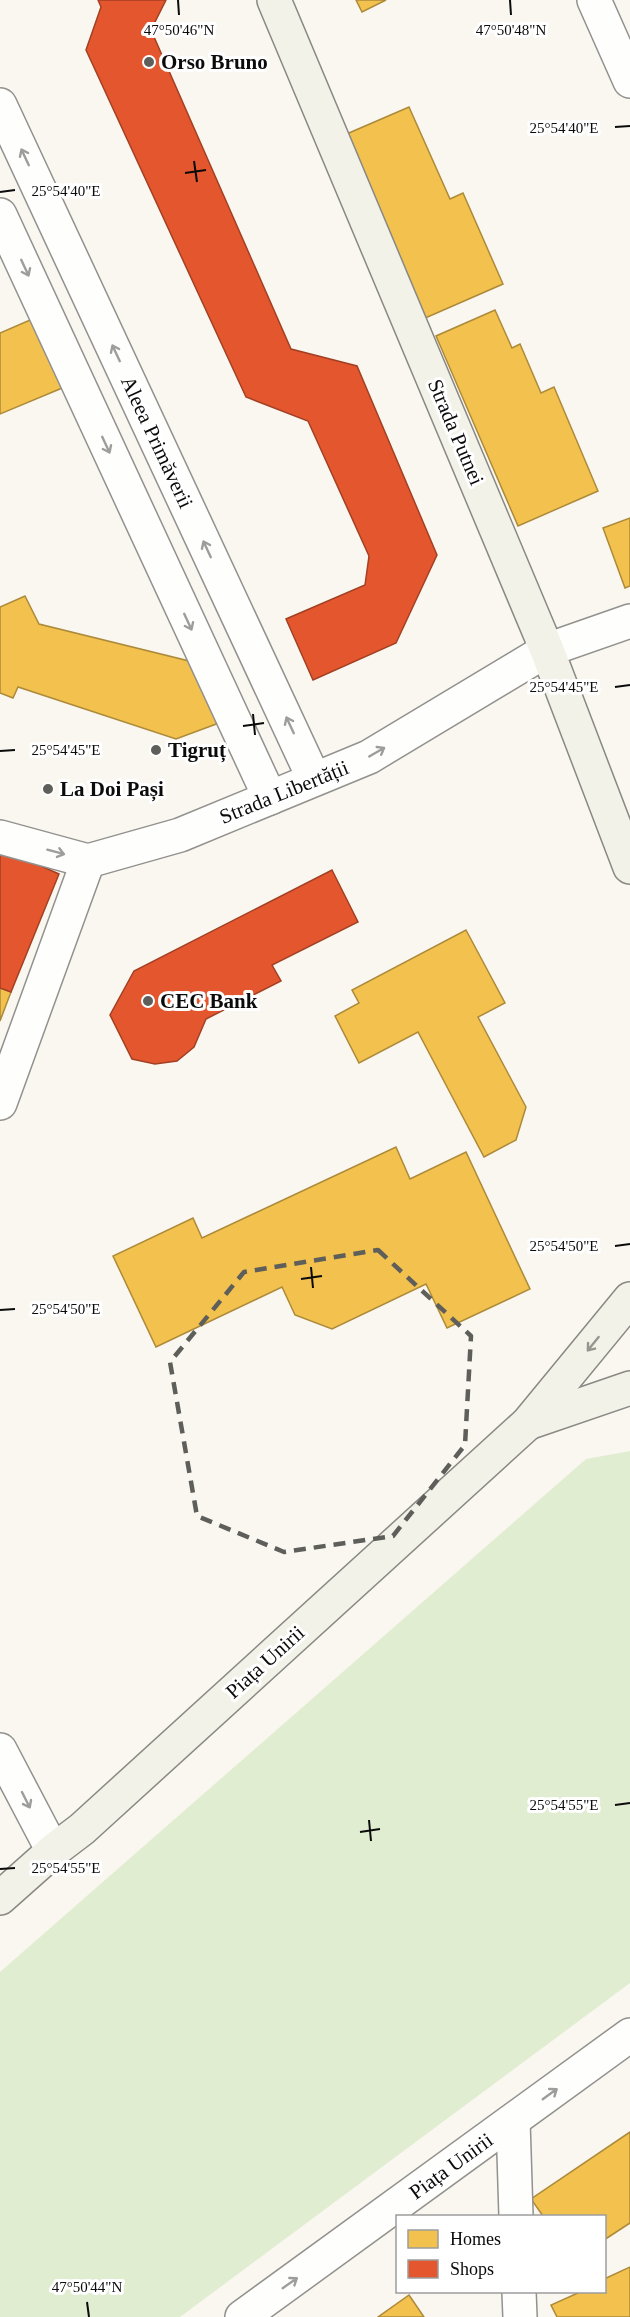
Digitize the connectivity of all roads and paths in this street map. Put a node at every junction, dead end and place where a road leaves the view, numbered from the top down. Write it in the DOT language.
graph roads {
  1 [pos="274,0"];
  2 [pos="594,0"];
  3 [pos="630,81"];
  4 [pos="0,105"];
  5 [pos="0,215"];
  6 [pos="630,621"];
  7 [pos="547,650"];
  8 [pos="314,778"];
  9 [pos="270,798"];
  10 [pos="0,837"];
  11 [pos="88,861"];
  12 [pos="630,867"];
  13 [pos="0,1103"];
  14 [pos="630,1299"];
  15 [pos="630,1388"];
  16 [pos="528,1423"];
  17 [pos="0,1750"];
  18 [pos="53,1851"];
  19 [pos="0,1898"];
  20 [pos="630,2035"];
  21 [pos="513,2121"];
  22 [pos="516,2215"];
  23 [pos="519,2293"];
  24 [pos="242,2317"];
  25 [pos="520,2317"];
  1 -- 7 [label="main road, Strada Putnei"];
  2 -- 3 [label="street"];
  8 -- 4 [label="street, Aleea Primăverii, one-way"];
  5 -- 9 [label="street, one-way"];
  6 -- 7 [label="street, Strada Libertății"];
  8 -- 7 [label="street, Strada Libertății, one-way"];
  7 -- 12 [label="main road, Strada Putnei"];
  8 -- 9 [label="street, Strada Libertății"];
  9 -- 11 [label="street, Strada Libertății"];
  10 -- 11 [label="street, one-way"];
  11 -- 13 [label="street"];
  14 -- 16 [label="main road, Piața Unirii, one-way"];
  15 -- 16 [label="main road, Piața Unirii"];
  16 -- 18 [label="main road, Piața Unirii"];
  17 -- 18 [label="street, one-way"];
  18 -- 19 [label="main road, Piața Unirii"];
  21 -- 20 [label="street, Piața Unirii, one-way"];
  21 -- 22 [label="street"];
  24 -- 21 [label="street, Piața Unirii, one-way"];
  23 -- 25 [label="street"];
}
